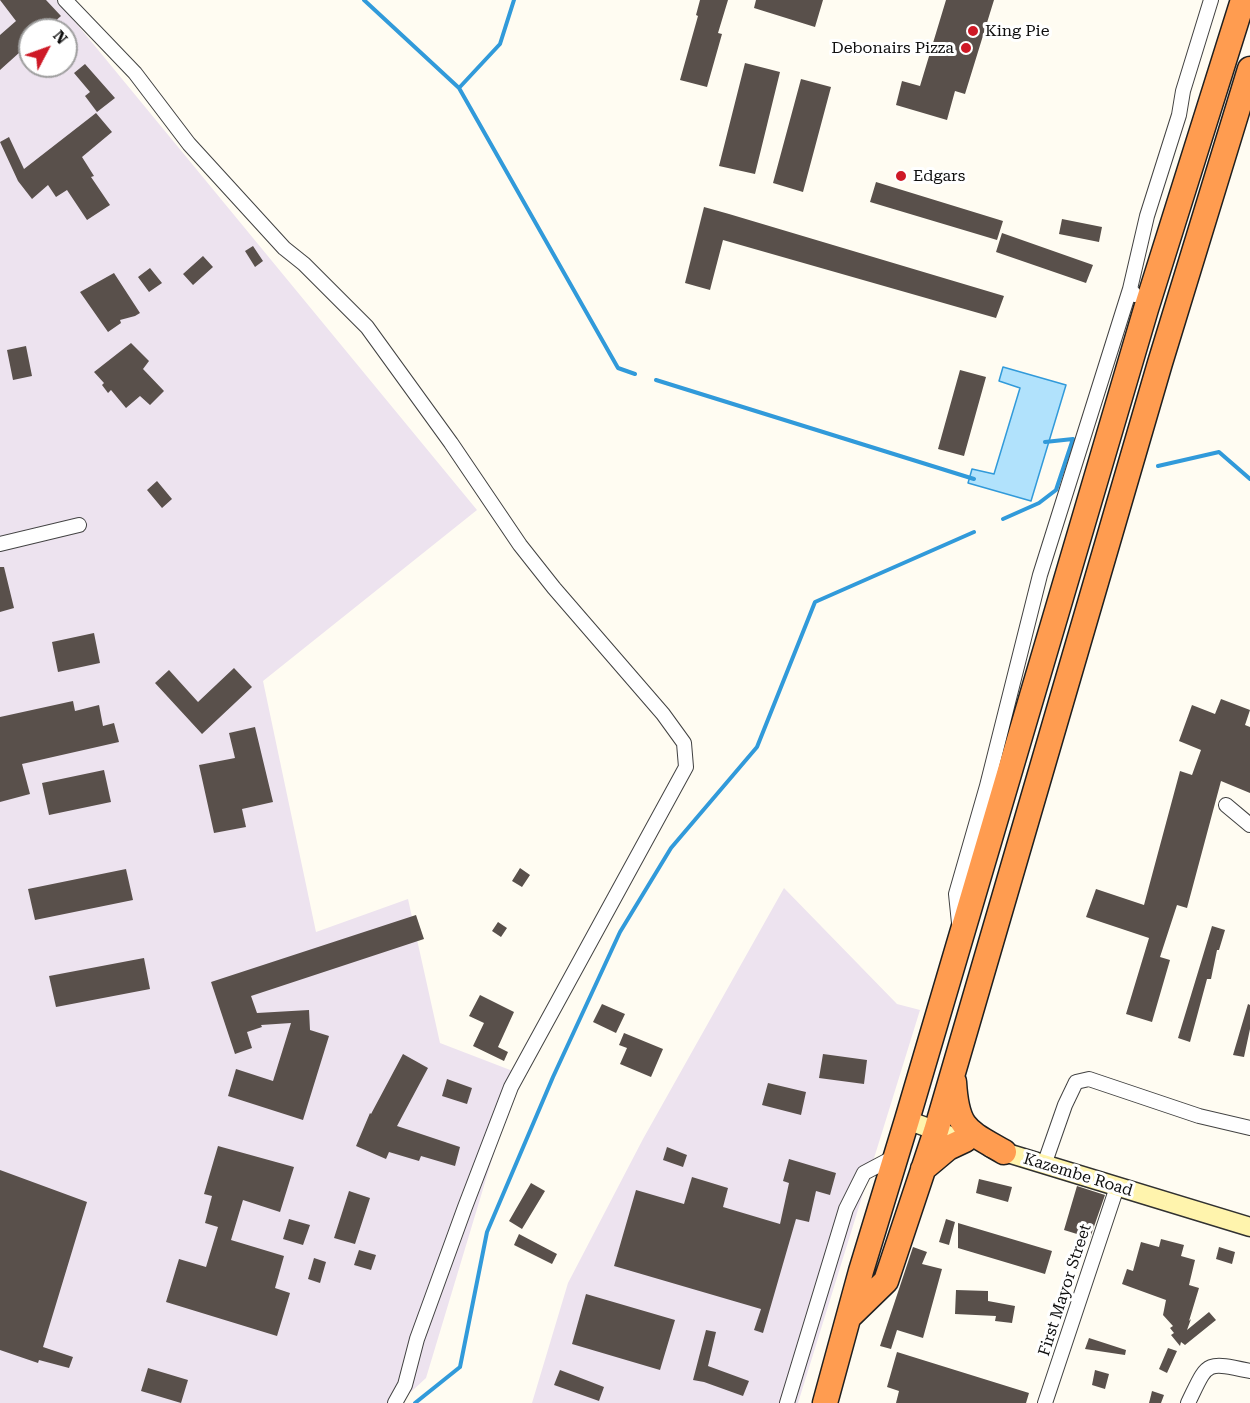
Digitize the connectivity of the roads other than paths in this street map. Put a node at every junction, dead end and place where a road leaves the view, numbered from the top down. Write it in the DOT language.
graph roads {
  1 [pos="65,0"];
  2 [pos="1211,0"];
  3 [pos="1243,0"];
  4 [pos="1250,69"];
  5 [pos="1130,289"];
  6 [pos="1146,309"];
  7 [pos="80,525"];
  8 [pos="0,544"];
  9 [pos="1226,805"];
  10 [pos="1250,825"];
  11 [pos="960,940"];
  12 [pos="954,1070"];
  13 [pos="908,1120"];
  14 [pos="1250,1128"];
  15 [pos="936,1131"];
  16 [pos="965,1140"];
  17 [pos="1004,1152"];
  18 [pos="896,1156"];
  19 [pos="1044,1165"];
  20 [pos="923,1169"];
  21 [pos="1117,1187"];
  22 [pos="1250,1227"];
  23 [pos="848,1317"];
  24 [pos="1250,1371"];
  25 [pos="395,1403"];
  26 [pos="787,1403"];
  27 [pos="825,1403"];
  28 [pos="1045,1403"];
  29 [pos="1188,1403"];
  1 -- 25 [label="street"];
  2 -- 5 [label="street"];
  3 -- 6 [label="highway"];
  4 -- 12 [label="highway"];
  5 -- 6 [label="street"];
  5 -- 11 [label="street"];
  6 -- 11 [label="highway"];
  7 -- 8 [label="street"];
  9 -- 10 [label="street"];
  11 -- 13 [label="highway"];
  12 -- 15 [label="highway"];
  12 -- 17 [label="highway"];
  13 -- 15 [label="main road, Kazembe Road"];
  13 -- 18 [label="highway"];
  14 -- 19 [label="street"];
  15 -- 16 [label="main road, Kazembe Road"];
  15 -- 20 [label="highway"];
  16 -- 17 [label="main road, Kazembe Road"];
  16 -- 20 [label="highway"];
  17 -- 19 [label="main road, Kazembe Road"];
  18 -- 23 [label="highway"];
  18 -- 26 [label="street"];
  19 -- 21 [label="main road, Kazembe Road"];
  20 -- 23 [label="highway"];
  21 -- 22 [label="main road, Kazembe Road"];
  21 -- 28 [label="street, First Mayor Street"];
  23 -- 27 [label="highway"];
  24 -- 29 [label="street"];
}
